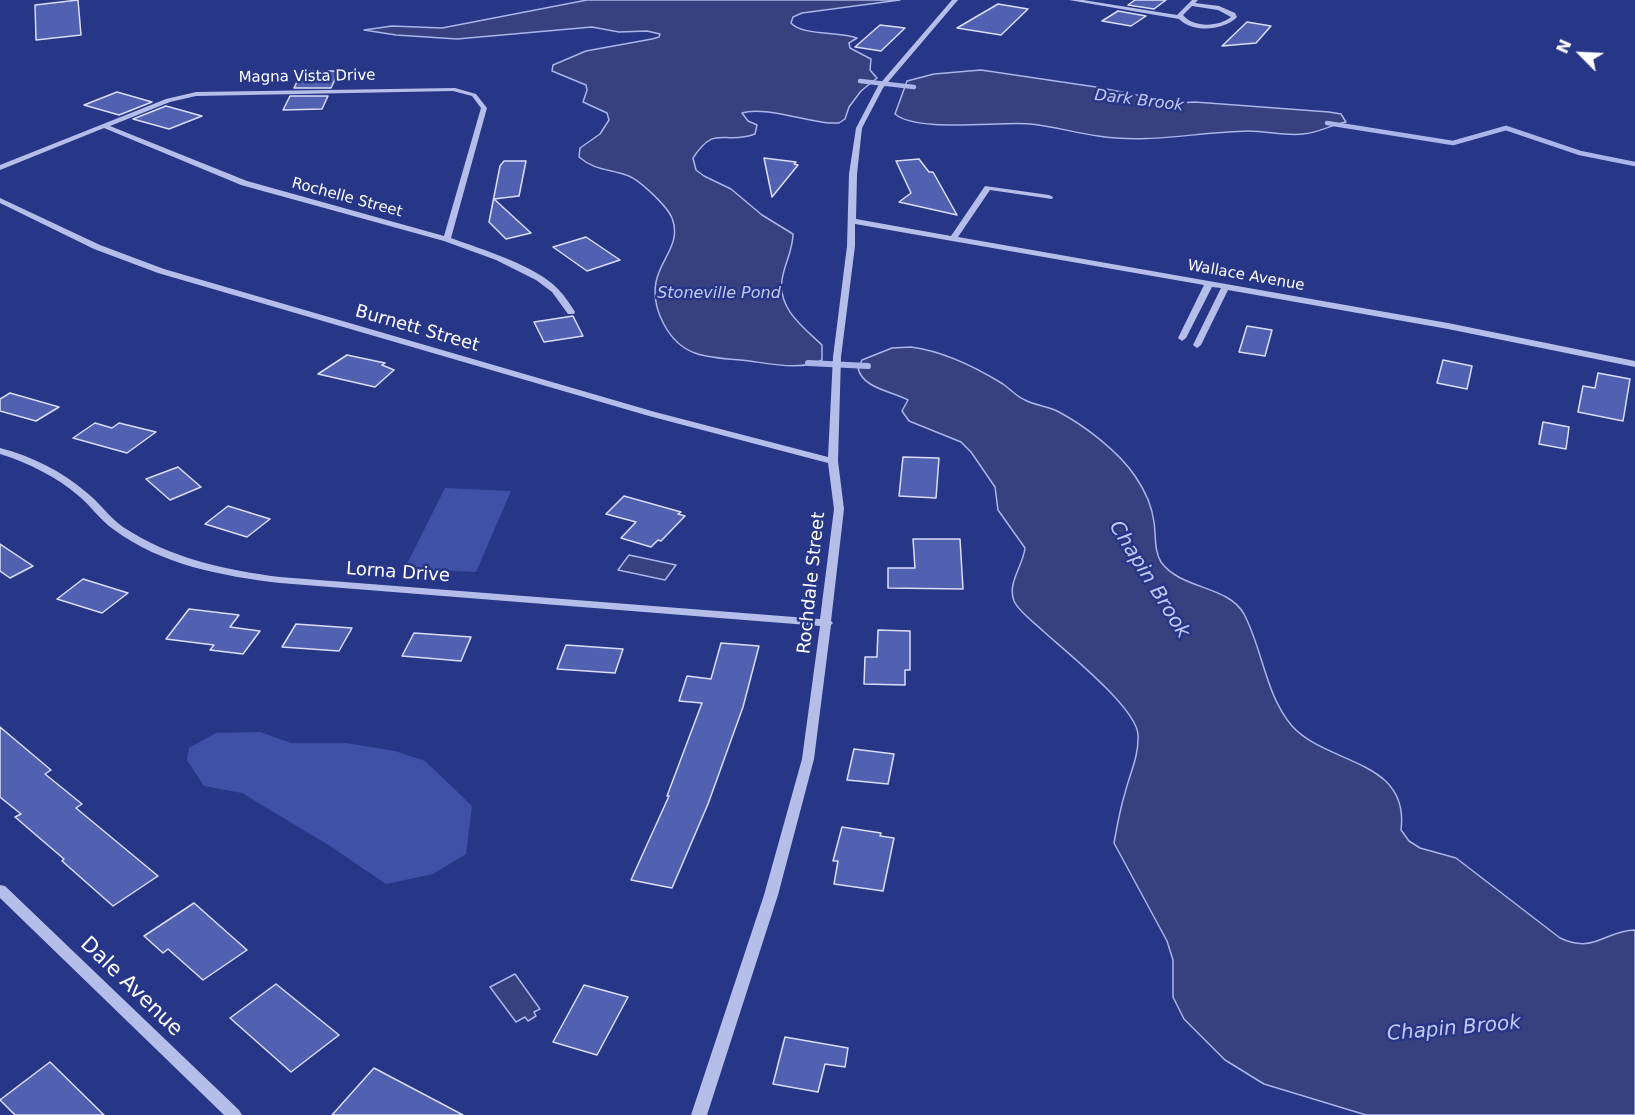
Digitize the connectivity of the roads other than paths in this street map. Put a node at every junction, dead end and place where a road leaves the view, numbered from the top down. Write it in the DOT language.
graph roads {
  1 [pos="955,0"];
  2 [pos="1072,0"];
  3 [pos="1193,2"];
  4 [pos="1180,17"];
  5 [pos="104,126"];
  6 [pos="0,168"];
  7 [pos="1049,197"];
  8 [pos="0,200"];
  9 [pos="852,221"];
  10 [pos="954,238"];
  11 [pos="447,239"];
  12 [pos="1209,284"];
  13 [pos="1226,286"];
  14 [pos="571,312"];
  15 [pos="1182,338"];
  16 [pos="1197,345"];
  17 [pos="1635,363"];
  18 [pos="0,451"];
  19 [pos="834,461"];
  20 [pos="827,623"];
  21 [pos="0,890"];
  22 [pos="234,1115"];
  23 [pos="699,1115"];
  1 -- 9 [label="street, Rochdale Street"];
  2 -- 4 [label="street"];
  3 -- 4 [label="street"];
  3 -- 4 [label="street"];
  5 -- 6 [label="street, Magna Vista Drive"];
  5 -- 11 [label="street, Rochelle Street"];
  5 -- 11 [label="street, Magna Vista Drive"];
  7 -- 10 [label="street"];
  8 -- 19 [label="street, Burnett Street"];
  9 -- 10 [label="street, Wallace Avenue"];
  9 -- 19 [label="street, Rochdale Street"];
  10 -- 12 [label="street, Wallace Avenue"];
  11 -- 14 [label="street, Rochelle Street"];
  12 -- 13 [label="street, Wallace Avenue"];
  12 -- 15 [label="street"];
  13 -- 16 [label="street"];
  13 -- 17 [label="street, Wallace Avenue"];
  18 -- 20 [label="street, Lorna Drive"];
  19 -- 20 [label="street, Rochdale Street"];
  20 -- 23 [label="street, Rochdale Street"];
  21 -- 22 [label="street, Dale Avenue"];
}
